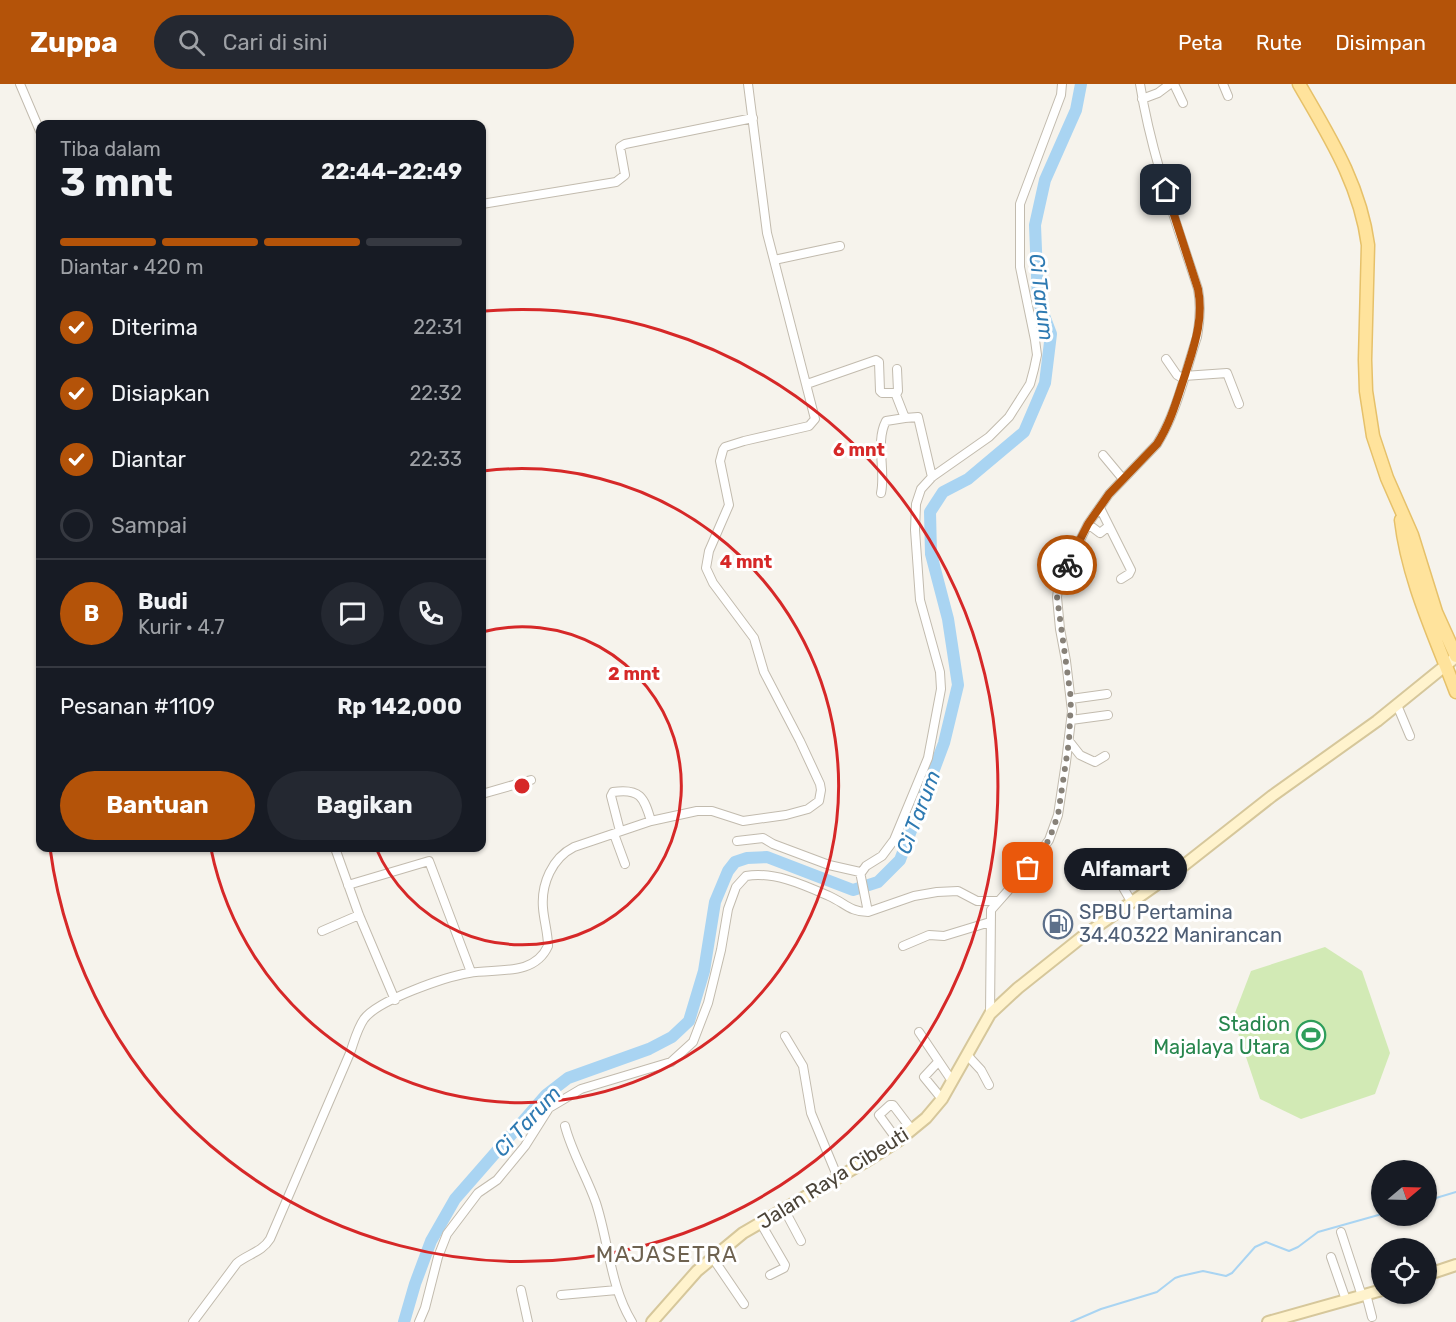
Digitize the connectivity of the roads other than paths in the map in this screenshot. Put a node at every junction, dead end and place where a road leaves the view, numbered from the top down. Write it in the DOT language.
graph roads {
  1 [pos="20,84"];
  2 [pos="748,84"];
  3 [pos="1062,84"];
  4 [pos="1140,84"];
  5 [pos="1172,84"];
  6 [pos="1223,84"];
  7 [pos="1299,84"];
  8 [pos="1228,96"];
  9 [pos="1142,99"];
  10 [pos="1183,103"];
  11 [pos="753,118"];
  12 [pos="36,122"];
  13 [pos="486,203"];
  14 [pos="840,246"];
  15 [pos="774,260"];
  16 [pos="1166,359"];
  17 [pos="897,369"];
  18 [pos="1184,377"];
  19 [pos="807,384"];
  20 [pos="896,395"];
  21 [pos="1239,404"];
  22 [pos="905,418"];
  23 [pos="1103,454"];
  24 [pos="932,477"];
  25 [pos="1123,479"];
  26 [pos="881,493"];
  27 [pos="1100,508"];
  28 [pos="1401,513"];
  29 [pos="1088,524"];
  30 [pos="1109,526"];
  31 [pos="1121,579"];
  32 [pos="1456,657"];
  33 [pos="1446,665"];
  34 [pos="1456,692"];
  35 [pos="1107,694"];
  36 [pos="1071,699"];
  37 [pos="1397,705"];
  38 [pos="1108,715"];
  39 [pos="1071,720"];
  40 [pos="1410,736"];
  41 [pos="1069,741"];
  42 [pos="1105,756"];
  43 [pos="531,780"];
  44 [pos="486,793"];
  45 [pos="651,821"];
  46 [pos="617,832"];
  47 [pos="737,841"];
  48 [pos="337,852"];
  49 [pos="625,864"];
  50 [pos="1113,870"];
  51 [pos="862,874"];
  52 [pos="348,885"];
  53 [pos="997,901"];
  54 [pos="1132,903"];
  55 [pos="868,910"];
  56 [pos="359,915"];
  57 [pos="990,922"];
  58 [pos="322,931"];
  59 [pos="903,946"];
  60 [pos="471,972"];
  61 [pos="395,999"];
  62 [pos="990,1014"];
  63 [pos="919,1032"];
  64 [pos="785,1036"];
  65 [pos="968,1056"];
  66 [pos="938,1062"];
  67 [pos="952,1081"];
  68 [pos="990,1085"];
  69 [pos="942,1099"];
  70 [pos="565,1126"];
  71 [pos="912,1130"];
  72 [pos="898,1141"];
  73 [pos="838,1178"];
  74 [pos="784,1209"];
  75 [pos="760,1222"];
  76 [pos="1341,1232"];
  77 [pos="801,1241"];
  78 [pos="712,1257"];
  79 [pos="1331,1257"];
  80 [pos="1456,1265"];
  81 [pos="1437,1271"];
  82 [pos="770,1275"];
  83 [pos="521,1290"];
  84 [pos="617,1290"];
  85 [pos="1371,1293"];
  86 [pos="561,1295"];
  87 [pos="1364,1295"];
  88 [pos="1346,1300"];
  89 [pos="744,1304"];
  90 [pos="1372,1317"];
  91 [pos="193,1322"];
  92 [pos="419,1322"];
  93 [pos="528,1322"];
  94 [pos="632,1322"];
  95 [pos="653,1322"];
  96 [pos="1269,1322"];
  1 -- 12 [label="street"];
  2 -- 11 [label="street"];
  3 -- 24 [label="street"];
  4 -- 9 [label="street"];
  5 -- 9 [label="street"];
  5 -- 10 [label="street"];
  6 -- 8 [label="street"];
  7 -- 28 [label="main road"];
  9 -- 18 [label="street"];
  11 -- 13 [label="street"];
  11 -- 15 [label="street"];
  14 -- 15 [label="street"];
  15 -- 19 [label="street"];
  16 -- 18 [label="street"];
  17 -- 20 [label="street"];
  18 -- 21 [label="street"];
  18 -- 25 [label="street"];
  19 -- 20 [label="street"];
  19 -- 45 [label="street"];
  20 -- 22 [label="street"];
  22 -- 24 [label="street"];
  22 -- 26 [label="street"];
  23 -- 25 [label="street"];
  24 -- 51 [label="street"];
  25 -- 27 [label="street"];
  27 -- 29 [label="street"];
  27 -- 30 [label="street"];
  28 -- 32 [label="main road"];
  28 -- 33 [label="main road"];
  29 -- 30 [label="street"];
  29 -- 36 [label="street"];
  30 -- 31 [label="street"];
  32 -- 33 [label="main road, Jalan Raya Cibeuti"];
  33 -- 34 [label="main road"];
  33 -- 37 [label="main road, Jalan Raya Cibeuti"];
  35 -- 36 [label="street"];
  36 -- 39 [label="street"];
  37 -- 40 [label="street"];
  37 -- 54 [label="main road, Jalan Raya Cibeuti"];
  38 -- 39 [label="street"];
  39 -- 41 [label="street"];
  41 -- 42 [label="street"];
  41 -- 53 [label="street"];
  43 -- 44 [label="street"];
  45 -- 46 [label="street"];
  45 -- 46 [label="street"];
  46 -- 49 [label="street"];
  46 -- 60 [label="street"];
  47 -- 51 [label="street"];
  48 -- 52 [label="street"];
  50 -- 54 [label="street"];
  51 -- 55 [label="street"];
  52 -- 56 [label="street"];
  52 -- 60 [label="street"];
  53 -- 55 [label="street"];
  53 -- 57 [label="street"];
  54 -- 62 [label="main road, Jalan Raya Cibeuti"];
  55 -- 92 [label="street"];
  56 -- 58 [label="street"];
  56 -- 61 [label="street"];
  57 -- 59 [label="street"];
  57 -- 62 [label="street"];
  60 -- 61 [label="street"];
  61 -- 91 [label="street"];
  62 -- 65 [label="main road, Jalan Raya Cibeuti"];
  63 -- 66 [label="street"];
  64 -- 73 [label="street"];
  65 -- 67 [label="main road, Jalan Raya Cibeuti"];
  65 -- 68 [label="street"];
  66 -- 67 [label="street"];
  66 -- 69 [label="street"];
  67 -- 69 [label="main road, Jalan Raya Cibeuti"];
  69 -- 71 [label="main road, Jalan Raya Cibeuti"];
  70 -- 84 [label="street"];
  71 -- 72 [label="main road, Jalan Raya Cibeuti"];
  71 -- 72 [label="street"];
  72 -- 73 [label="main road, Jalan Raya Cibeuti"];
  73 -- 74 [label="main road, Jalan Raya Cibeuti"];
  74 -- 75 [label="main road, Jalan Raya Cibeuti"];
  74 -- 77 [label="street"];
  75 -- 78 [label="main road, Jalan Raya Cibeuti"];
  75 -- 82 [label="street"];
  76 -- 87 [label="street"];
  78 -- 89 [label="street"];
  78 -- 95 [label="main road, Jalan Raya Cibeuti"];
  79 -- 88 [label="street"];
  80 -- 81 [label="main road"];
  83 -- 93 [label="street"];
  84 -- 86 [label="street"];
  84 -- 94 [label="street"];
  85 -- 87 [label="main road"];
  87 -- 88 [label="main road"];
  87 -- 90 [label="street"];
  88 -- 96 [label="main road"];
}
